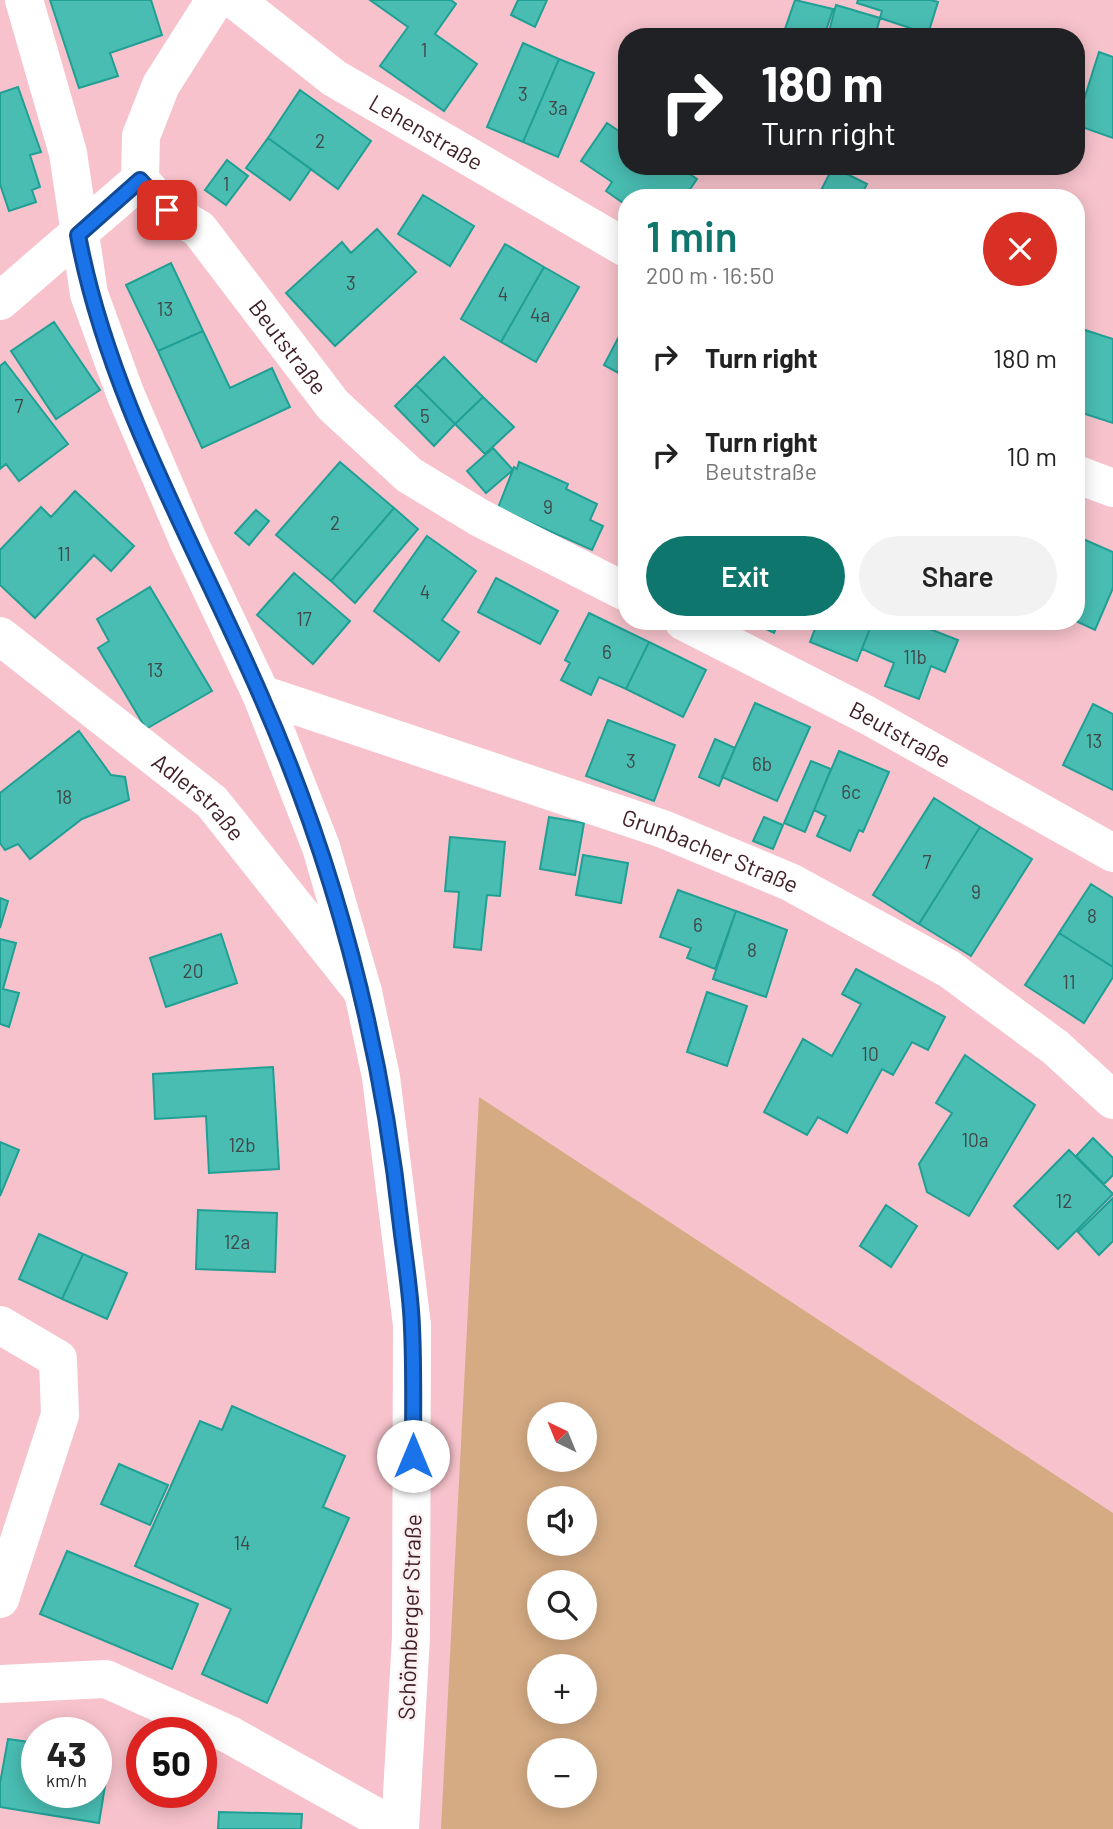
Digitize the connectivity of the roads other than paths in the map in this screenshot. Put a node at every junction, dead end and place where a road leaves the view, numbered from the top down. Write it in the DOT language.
graph roads {
  1 [pos="24,0"];
  2 [pos="215,0"];
  3 [pos="235,0"];
  4 [pos="140,180"];
  5 [pos="78,235"];
  6 [pos="618,243"];
  7 [pos="0,301"];
  8 [pos="1085,477"];
  9 [pos="1113,488"];
  10 [pos="618,588"];
  11 [pos="701,630"];
  12 [pos="0,636"];
  13 [pos="261,694"];
  14 [pos="1113,853"];
  15 [pos="363,992"];
  16 [pos="1109,1086"];
  17 [pos="0,1325"];
  18 [pos="0,1599"];
  19 [pos="0,1684"];
  20 [pos="399,1829"];
  1 -- 5 [label="street, Schömberger Straße"];
  2 -- 4 [label="street"];
  3 -- 6 [label="street, Lehenstraße"];
  4 -- 5 [label="street"];
  4 -- 10 [label="street, Beutstraße"];
  5 -- 7 [label="street"];
  5 -- 13 [label="street, Schömberger Straße"];
  8 -- 9 [label="street"];
  11 -- 14 [label="street, Beutstraße"];
  12 -- 15 [label="street, Adlerstraße"];
  13 -- 15 [label="street, Schömberger Straße"];
  13 -- 16 [label="street, Grunbacher Straße"];
  15 -- 20 [label="street, Schömberger Straße"];
  17 -- 18 [label="street"];
  19 -- 20 [label="street"];
}
